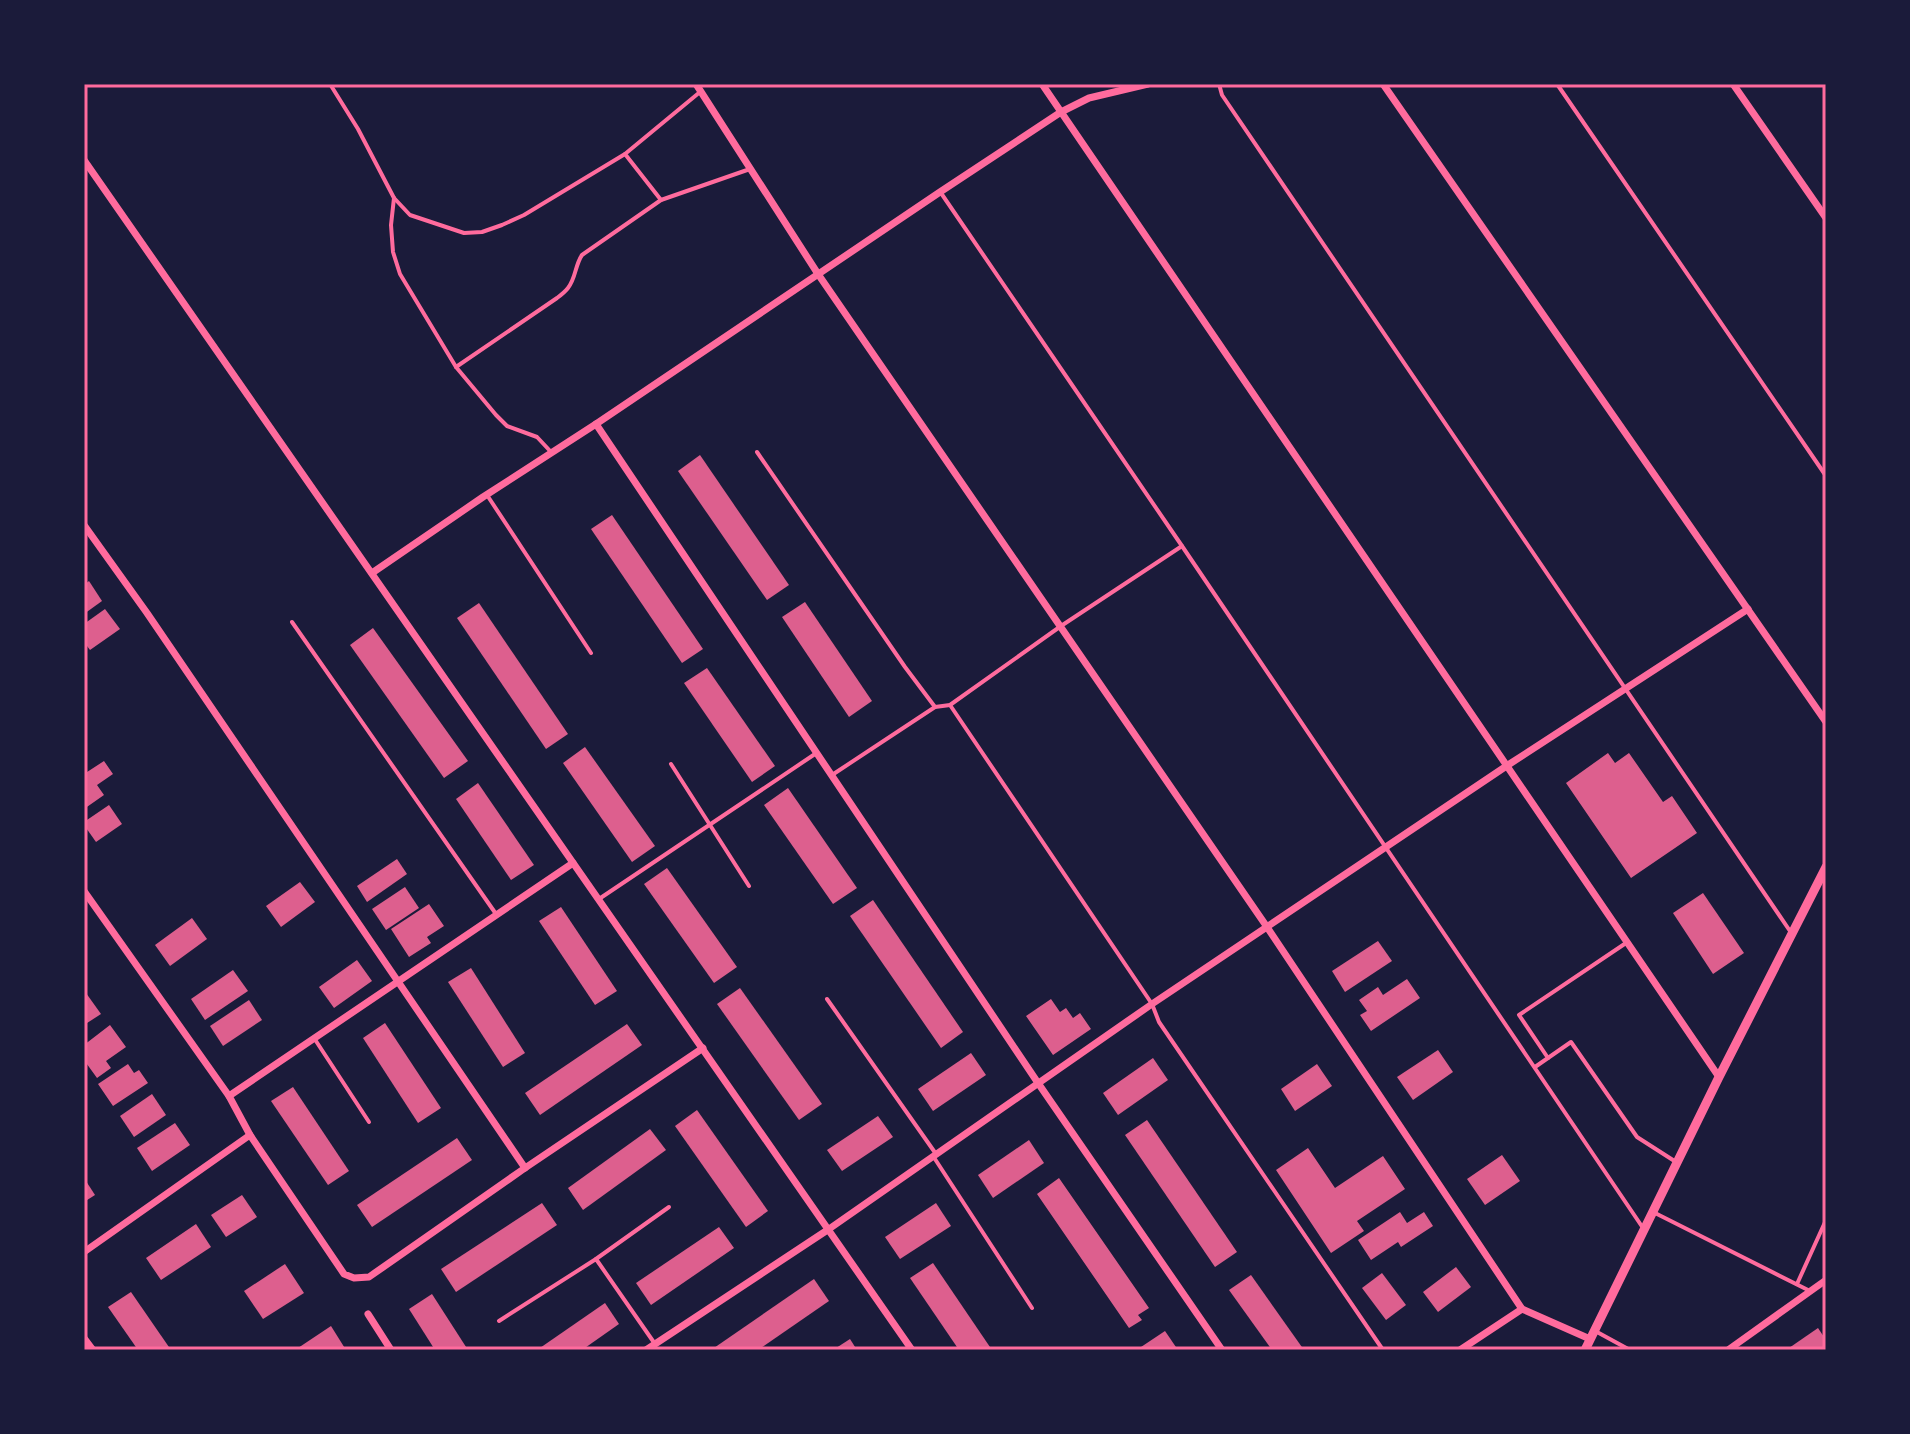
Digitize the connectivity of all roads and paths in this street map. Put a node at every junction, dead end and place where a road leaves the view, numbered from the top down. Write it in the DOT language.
graph roads {
  1 [pos="330,84"];
  2 [pos="1042,84"];
  3 [pos="1148,84"];
  4 [pos="1219,84"];
  5 [pos="1383,84"];
  6 [pos="1557,84"];
  7 [pos="1733,84"];
  8 [pos="698,88"];
  9 [pos="1061,112"];
  10 [pos="625,154"];
  11 [pos="84,160"];
  12 [pos="750,169"];
  13 [pos="940,192"];
  14 [pos="394,198"];
  15 [pos="661,200"];
  16 [pos="1826,218"];
  17 [pos="818,274"];
  18 [pos="456,367"];
  19 [pos="596,424"];
  20 [pos="757,452"];
  21 [pos="552,453"];
  22 [pos="1826,476"];
  23 [pos="487,495"];
  24 [pos="84,525"];
  25 [pos="1182,546"];
  26 [pos="372,573"];
  27 [pos="1748,609"];
  28 [pos="292,622"];
  29 [pos="1061,626"];
  30 [pos="591,653"];
  31 [pos="1627,689"];
  32 [pos="950,705"];
  33 [pos="935,707"];
  34 [pos="1826,722"];
  35 [pos="817,752"];
  36 [pos="671,764"];
  37 [pos="1508,765"];
  38 [pos="832,775"];
  39 [pos="710,824"];
  40 [pos="1386,849"];
  41 [pos="573,863"];
  42 [pos="1826,867"];
  43 [pos="749,886"];
  44 [pos="84,891"];
  45 [pos="599,899"];
  46 [pos="496,914"];
  47 [pos="1267,927"];
  48 [pos="1792,934"];
  49 [pos="1628,942"];
  50 [pos="397,982"];
  51 [pos="827,999"];
  52 [pos="1152,1004"];
  53 [pos="314,1038"];
  54 [pos="703,1048"];
  55 [pos="1548,1058"];
  56 [pos="1535,1067"];
  57 [pos="1719,1077"];
  58 [pos="1038,1083"];
  59 [pos="229,1096"];
  60 [pos="369,1122"];
  61 [pos="250,1135"];
  62 [pos="935,1155"];
  63 [pos="1678,1163"];
  64 [pos="525,1168"];
  65 [pos="669,1207"];
  66 [pos="1653,1212"];
  67 [pos="1826,1220"];
  68 [pos="829,1229"];
  69 [pos="1644,1230"];
  70 [pos="84,1252"];
  71 [pos="596,1259"];
  72 [pos="1826,1280"];
  73 [pos="1797,1284"];
  74 [pos="1810,1291"];
  75 [pos="1032,1308"];
  76 [pos="1522,1309"];
  77 [pos="368,1314"];
  78 [pos="499,1321"];
  79 [pos="1592,1335"];
  80 [pos="84,1338"];
  81 [pos="655,1344"];
  82 [pos="93,1350"];
  83 [pos="391,1350"];
  84 [pos="646,1350"];
  85 [pos="912,1350"];
  86 [pos="1222,1350"];
  87 [pos="1383,1350"];
  88 [pos="1460,1350"];
  89 [pos="1585,1350"];
  90 [pos="1630,1350"];
  91 [pos="1728,1350"];
  1 -- 14 [label="lane"];
  2 -- 9 [label="street"];
  3 -- 9 [label="street"];
  4 -- 31 [label="lane"];
  5 -- 27 [label="street"];
  6 -- 22 [label="lane"];
  7 -- 16 [label="street"];
  8 -- 10 [label="lane"];
  8 -- 12 [label="street"];
  9 -- 13 [label="street"];
  9 -- 37 [label="street"];
  10 -- 14 [label="lane"];
  10 -- 15 [label="lane"];
  11 -- 26 [label="street"];
  12 -- 15 [label="lane"];
  12 -- 17 [label="street"];
  13 -- 17 [label="street"];
  13 -- 25 [label="lane"];
  14 -- 18 [label="lane"];
  15 -- 18 [label="lane"];
  17 -- 19 [label="street"];
  17 -- 29 [label="street"];
  18 -- 21 [label="lane"];
  19 -- 21 [label="street"];
  19 -- 35 [label="street"];
  20 -- 33 [label="lane"];
  21 -- 23 [label="street"];
  23 -- 26 [label="street"];
  23 -- 30 [label="lane"];
  24 -- 50 [label="street"];
  25 -- 29 [label="lane"];
  25 -- 40 [label="lane"];
  26 -- 41 [label="street"];
  27 -- 31 [label="street"];
  27 -- 34 [label="street"];
  28 -- 46 [label="lane"];
  29 -- 32 [label="lane"];
  29 -- 47 [label="street"];
  31 -- 37 [label="street"];
  31 -- 48 [label="lane"];
  32 -- 33 [label="lane"];
  32 -- 52 [label="lane"];
  33 -- 38 [label="lane"];
  35 -- 38 [label="street"];
  35 -- 39 [label="lane"];
  36 -- 39 [label="lane"];
  37 -- 40 [label="street"];
  37 -- 49 [label="street"];
  38 -- 58 [label="street"];
  39 -- 43 [label="lane"];
  39 -- 45 [label="lane"];
  40 -- 47 [label="street"];
  40 -- 56 [label="lane"];
  41 -- 45 [label="street"];
  41 -- 46 [label="street"];
  42 -- 48 [label="street"];
  44 -- 59 [label="street"];
  45 -- 54 [label="street"];
  46 -- 50 [label="street"];
  47 -- 52 [label="street"];
  47 -- 76 [label="street"];
  48 -- 57 [label="street"];
  49 -- 55 [label="lane"];
  49 -- 57 [label="street"];
  50 -- 53 [label="street"];
  50 -- 64 [label="street"];
  51 -- 62 [label="lane"];
  52 -- 58 [label="street"];
  52 -- 87 [label="lane"];
  53 -- 59 [label="street"];
  53 -- 60 [label="lane"];
  54 -- 64 [label="street"];
  54 -- 68 [label="street"];
  55 -- 56 [label="lane"];
  55 -- 63 [label="lane"];
  56 -- 69 [label="lane"];
  57 -- 63 [label="street"];
  58 -- 62 [label="street"];
  58 -- 86 [label="street"];
  59 -- 61 [label="street"];
  61 -- 64 [label="street"];
  61 -- 70 [label="street"];
  62 -- 68 [label="street"];
  62 -- 75 [label="lane"];
  63 -- 66 [label="street"];
  65 -- 71 [label="lane"];
  66 -- 69 [label="street"];
  66 -- 73 [label="lane"];
  67 -- 73 [label="lane"];
  68 -- 81 [label="street"];
  68 -- 85 [label="street"];
  69 -- 79 [label="street"];
  71 -- 78 [label="lane"];
  71 -- 81 [label="lane"];
  72 -- 74 [label="street"];
  73 -- 74 [label="lane"];
  74 -- 91 [label="street"];
  76 -- 79 [label="street"];
  76 -- 88 [label="street"];
  77 -- 83 [label="street"];
  79 -- 89 [label="street"];
  79 -- 90 [label="lane"];
  80 -- 82 [label="street"];
  81 -- 84 [label="street"];
}
